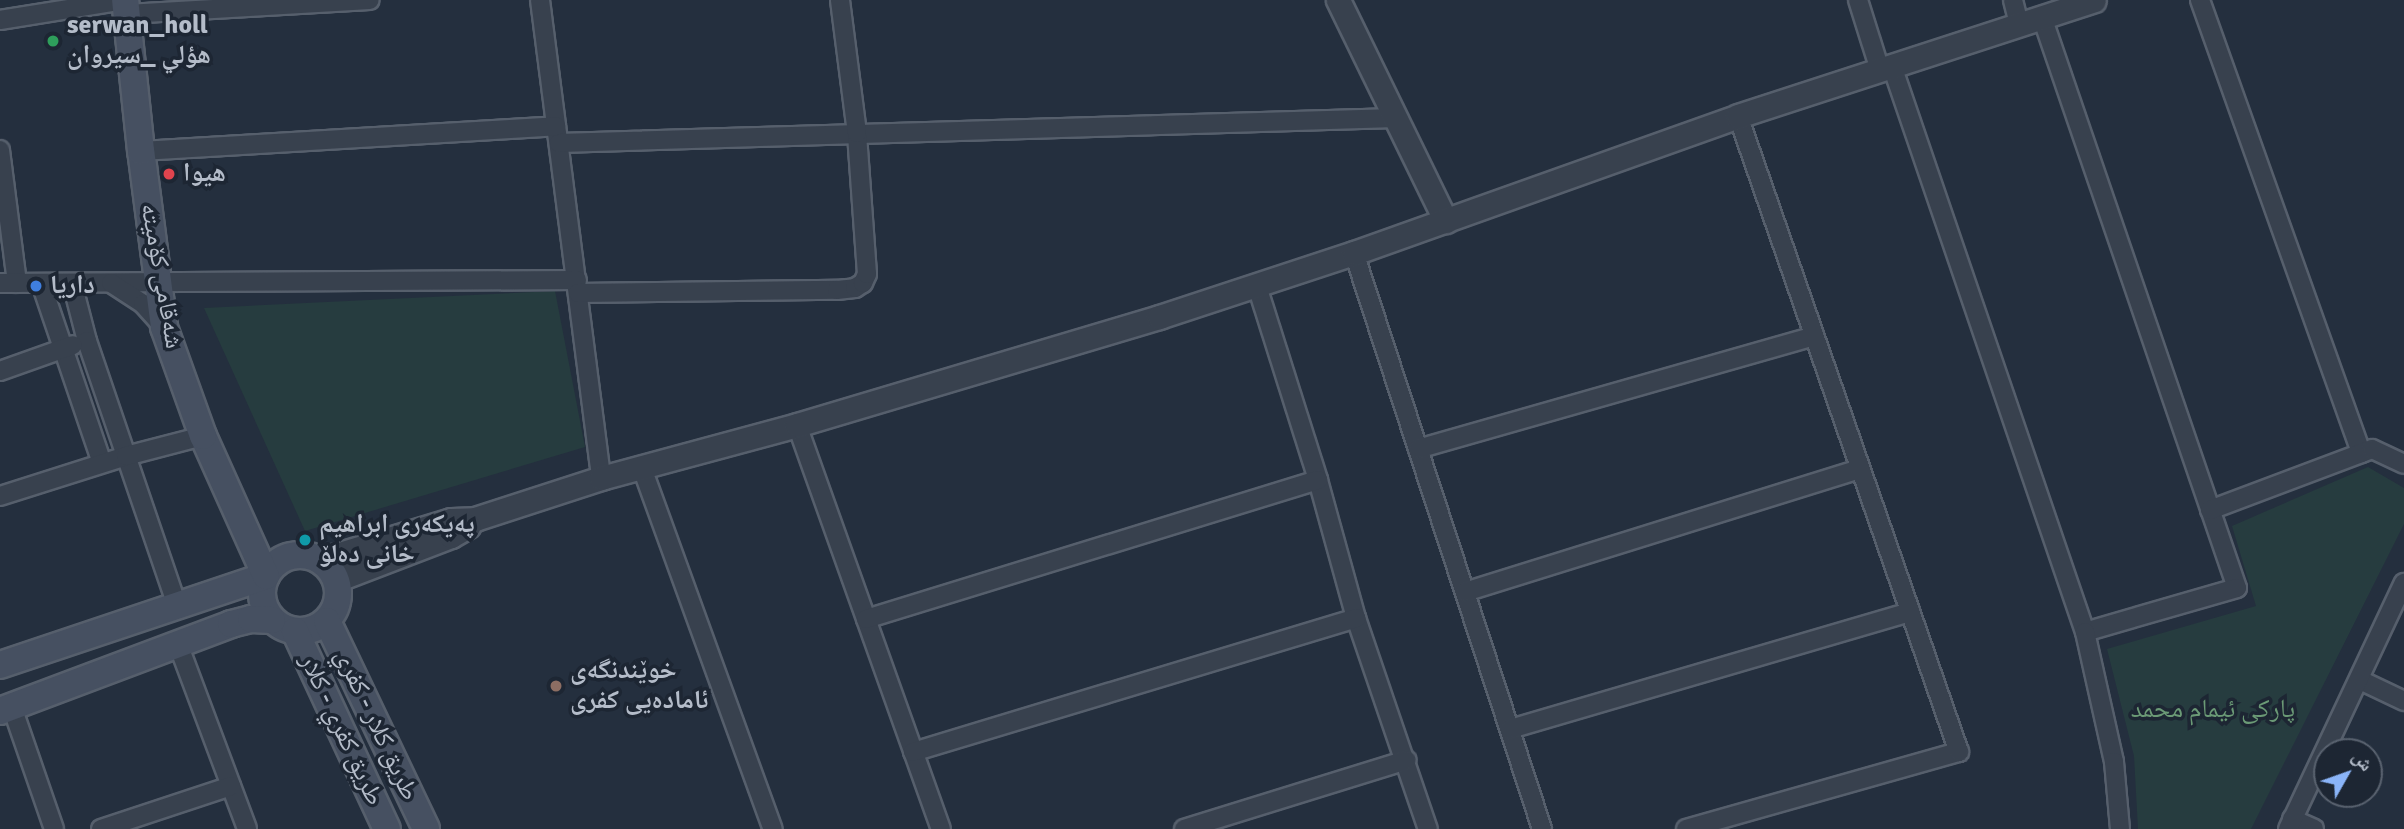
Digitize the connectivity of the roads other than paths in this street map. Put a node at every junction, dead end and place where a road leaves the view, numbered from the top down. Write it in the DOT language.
graph roads {
  1 [pos="370,0"];
  2 [pos="540,0"];
  3 [pos="840,0"];
  4 [pos="1338,0"];
  5 [pos="1858,0"];
  6 [pos="2013,0"];
  7 [pos="2094,0"];
  8 [pos="2200,0"];
  9 [pos="126,5"];
  10 [pos="2042,17"];
  11 [pos="0,20"];
  12 [pos="2019,24"];
  13 [pos="1886,68"];
  14 [pos="1738,116"];
  15 [pos="1396,118"];
  16 [pos="857,133"];
  17 [pos="557,134"];
  18 [pos="0,150"];
  19 [pos="141,152"];
  20 [pos="1446,221"];
  21 [pos="1354,253"];
  22 [pos="158,282"];
  23 [pos="8,283"];
  24 [pos="41,283"];
  25 [pos="72,283"];
  26 [pos="110,283"];
  27 [pos="577,286"];
  28 [pos="1257,286"];
  29 [pos="164,327"];
  30 [pos="1814,336"];
  31 [pos="87,341"];
  32 [pos="62,349"];
  33 [pos="0,371"];
  34 [pos="797,425"];
  35 [pos="203,436"];
  36 [pos="1418,449"];
  37 [pos="2361,453"];
  38 [pos="126,456"];
  39 [pos="102,463"];
  40 [pos="2404,464"];
  41 [pos="642,468"];
  42 [pos="1860,469"];
  43 [pos="601,478"];
  44 [pos="1318,480"];
  45 [pos="0,496"];
  46 [pos="2210,510"];
  47 [pos="328,570"];
  48 [pos="266,576"];
  49 [pos="2404,583"];
  50 [pos="1465,592"];
  51 [pos="177,606"];
  52 [pos="1910,612"];
  53 [pos="1356,618"];
  54 [pos="866,619"];
  55 [pos="327,621"];
  56 [pos="284,625"];
  57 [pos="2085,632"];
  58 [pos="178,644"];
  59 [pos="0,665"];
  60 [pos="2360,680"];
  61 [pos="2404,701"];
  62 [pos="6,709"];
  63 [pos="1510,729"];
  64 [pos="913,752"];
  65 [pos="1407,760"];
  66 [pos="231,786"];
  67 [pos="2290,824"];
  68 [pos="54,829"];
  69 [pos="101,829"];
  70 [pos="247,829"];
  71 [pos="387,829"];
  72 [pos="426,829"];
  73 [pos="773,829"];
  74 [pos="941,829"];
  75 [pos="1184,829"];
  76 [pos="1428,829"];
  77 [pos="1542,829"];
  78 [pos="1686,829"];
  79 [pos="2120,829"];
  80 [pos="2314,829"];
  1 -- 9 [label="street"];
  2 -- 17 [label="street"];
  3 -- 16 [label="street"];
  4 -- 15 [label="street"];
  5 -- 13 [label="street"];
  6 -- 12 [label="street"];
  7 -- 10 [label="street"];
  8 -- 37 [label="street"];
  9 -- 11 [label="street"];
  9 -- 19 [label="main road, شەقامی کۆمیتە"];
  10 -- 12 [label="street"];
  10 -- 46 [label="street"];
  12 -- 13 [label="street"];
  13 -- 14 [label="street"];
  13 -- 57 [label="street"];
  14 -- 20 [label="street"];
  14 -- 30 [label="street"];
  15 -- 16 [label="street"];
  15 -- 20 [label="street"];
  16 -- 17 [label="street"];
  16 -- 27 [label="street"];
  17 -- 19 [label="street"];
  17 -- 27 [label="street"];
  18 -- 23 [label="street"];
  19 -- 22 [label="main road, شەقامی کۆمیتە"];
  20 -- 21 [label="street"];
  21 -- 28 [label="street"];
  21 -- 36 [label="street"];
  22 -- 26 [label="street"];
  22 -- 27 [label="street"];
  22 -- 29 [label="main road, شەقامی کۆمیتە"];
  23 -- 24 [label="street"];
  24 -- 25 [label="street"];
  24 -- 32 [label="street"];
  25 -- 26 [label="street"];
  25 -- 31 [label="street"];
  26 -- 29 [label="street"];
  27 -- 43 [label="street"];
  28 -- 34 [label="street"];
  28 -- 44 [label="street"];
  29 -- 35 [label="main road, شەقامی کۆمیتە"];
  30 -- 36 [label="street"];
  30 -- 42 [label="street"];
  31 -- 32 [label="street"];
  31 -- 38 [label="street"];
  32 -- 33 [label="street"];
  32 -- 39 [label="street"];
  34 -- 41 [label="street"];
  34 -- 54 [label="street"];
  35 -- 38 [label="street"];
  35 -- 48 [label="main road, شەقامی کۆمیتە"];
  36 -- 50 [label="street"];
  37 -- 40 [label="street"];
  37 -- 46 [label="street"];
  38 -- 39 [label="street"];
  38 -- 51 [label="street"];
  39 -- 45 [label="street"];
  41 -- 43 [label="street"];
  41 -- 73 [label="street"];
  42 -- 50 [label="street"];
  42 -- 52 [label="street"];
  43 -- 47 [label="street"];
  44 -- 53 [label="street"];
  44 -- 54 [label="street"];
  46 -- 57 [label="street"];
  47 -- 48 [label="main road"];
  47 -- 55 [label="main road"];
  48 -- 51 [label="main road"];
  48 -- 56 [label="main road"];
  49 -- 60 [label="street"];
  50 -- 63 [label="street"];
  51 -- 59 [label="main road"];
  52 -- 63 [label="street"];
  52 -- 78 [label="street"];
  53 -- 64 [label="street"];
  53 -- 65 [label="street"];
  54 -- 64 [label="street"];
  55 -- 56 [label="main road"];
  55 -- 72 [label="main road, طريق كلار - كفري"];
  56 -- 58 [label="main road"];
  56 -- 71 [label="main road, طريق كفري - كلار"];
  57 -- 79 [label="street"];
  58 -- 62 [label="main road"];
  58 -- 66 [label="street"];
  60 -- 61 [label="street"];
  60 -- 67 [label="street"];
  62 -- 68 [label="street"];
  63 -- 77 [label="street"];
  64 -- 74 [label="street"];
  65 -- 75 [label="street"];
  65 -- 76 [label="street"];
  66 -- 69 [label="street"];
  66 -- 70 [label="street"];
  67 -- 80 [label="street"];
}
